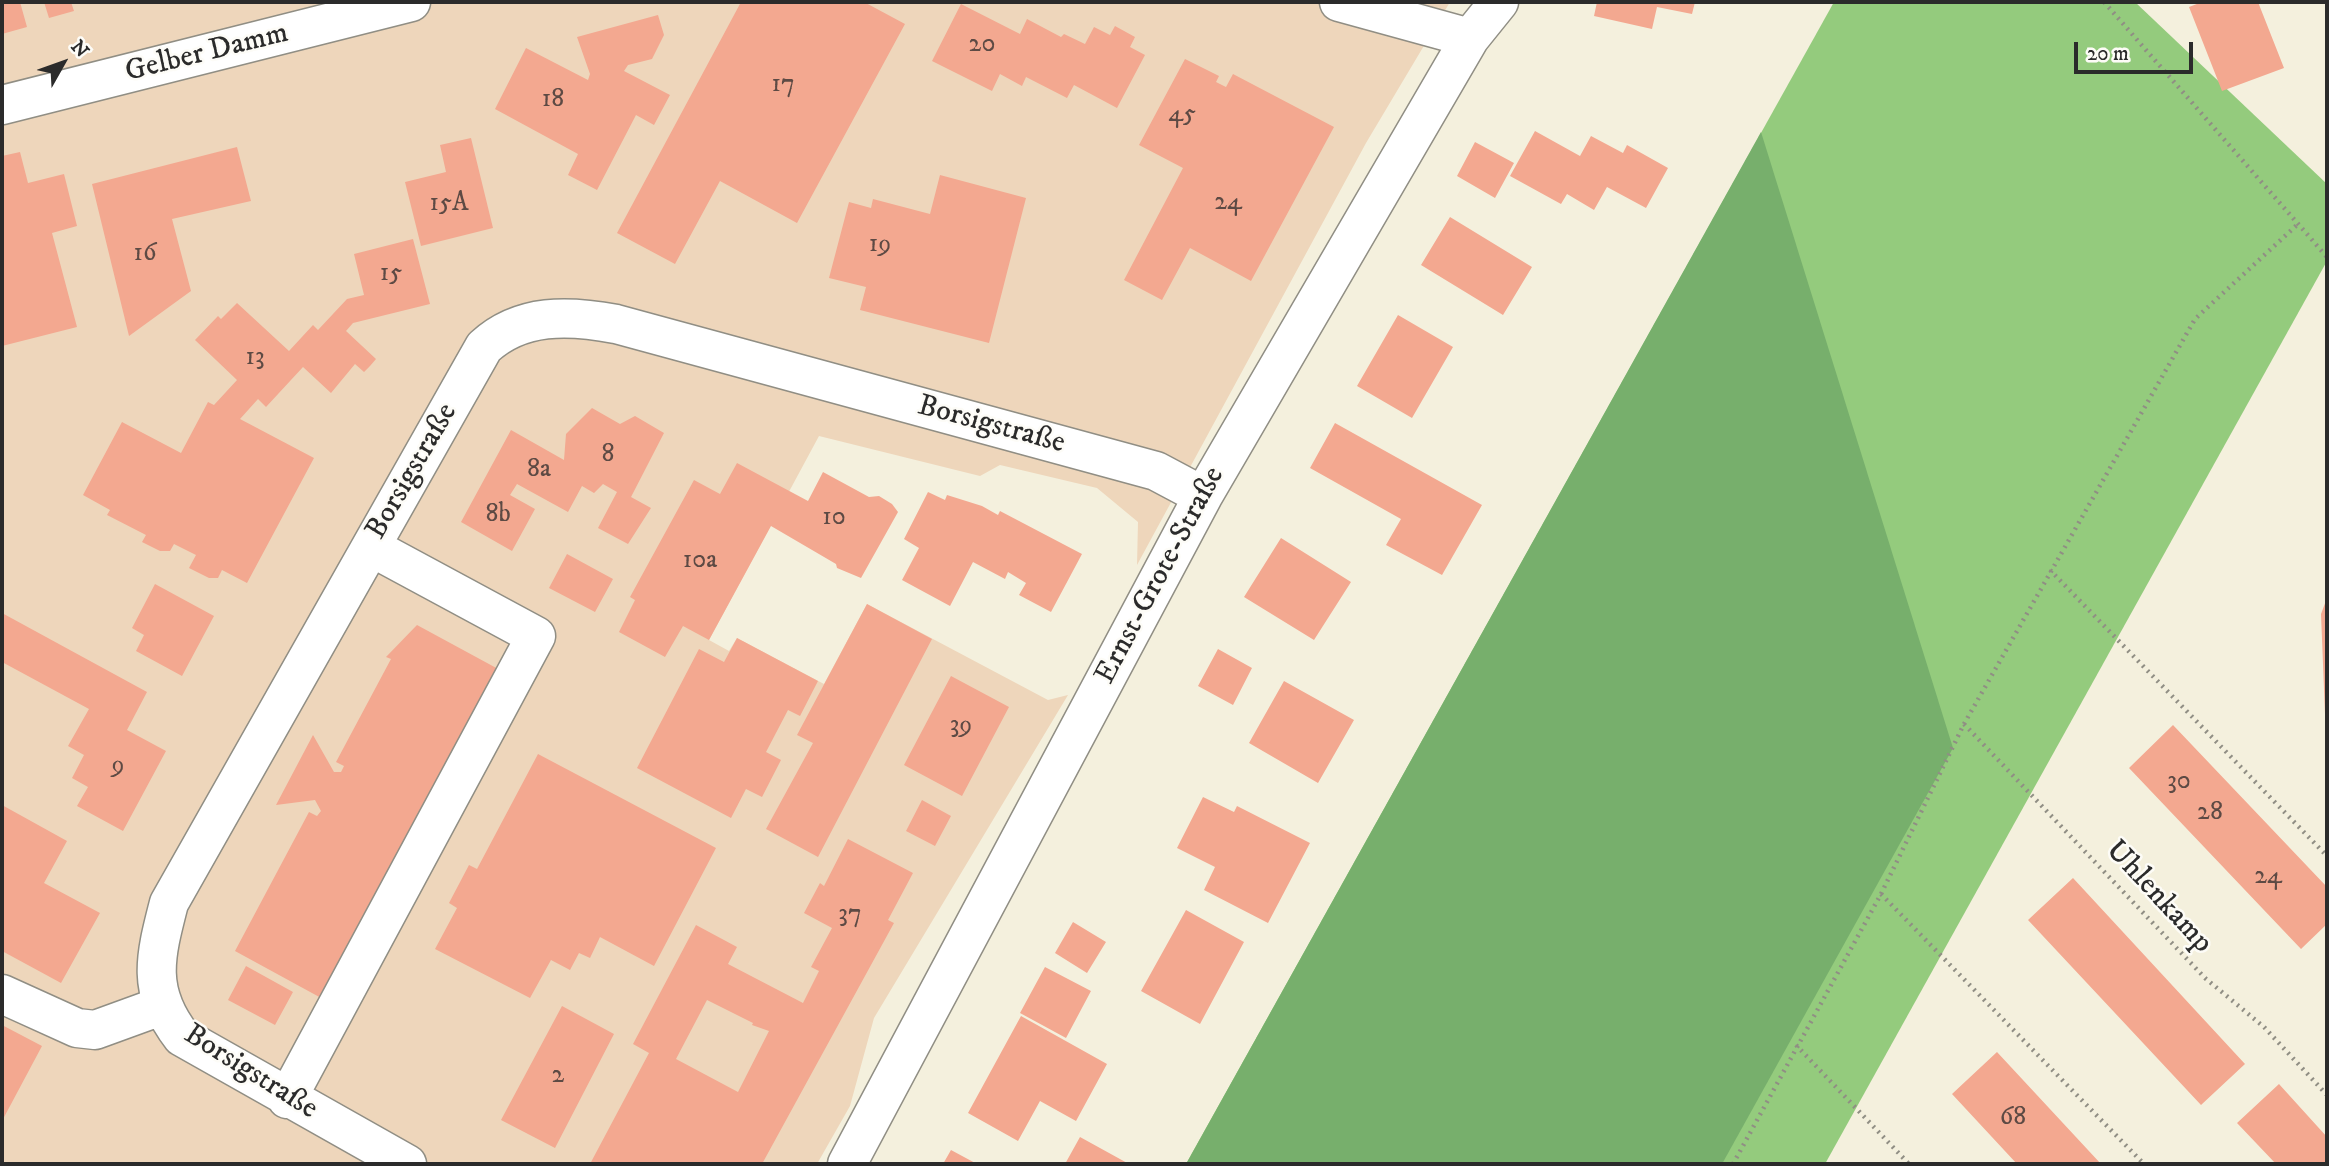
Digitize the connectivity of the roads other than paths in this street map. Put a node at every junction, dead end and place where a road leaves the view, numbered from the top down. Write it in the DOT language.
graph roads {
  1 [pos="411,2"];
  2 [pos="1339,2"];
  3 [pos="1499,2"];
  4 [pos="1470,38"];
  5 [pos="2,105"];
  6 [pos="1203,496"];
  7 [pos="371,547"];
  8 [pos="2,994"];
  9 [pos="161,1006"];
  10 [pos="287,1099"];
  11 [pos="407,1164"];
  12 [pos="846,1164"];
  1 -- 5 [label="street, Gelber Damm"];
  2 -- 4 [label="street"];
  3 -- 4 [label="street, Ernst-Grote-Straße"];
  4 -- 6 [label="street, Ernst-Grote-Straße"];
  6 -- 7 [label="street, Borsigstraße"];
  6 -- 12 [label="street, Ernst-Grote-Straße"];
  7 -- 9 [label="street, Borsigstraße"];
  7 -- 10 [label="street"];
  8 -- 9 [label="street"];
  9 -- 10 [label="street, Borsigstraße"];
  10 -- 11 [label="street, Borsigstraße"];
}
